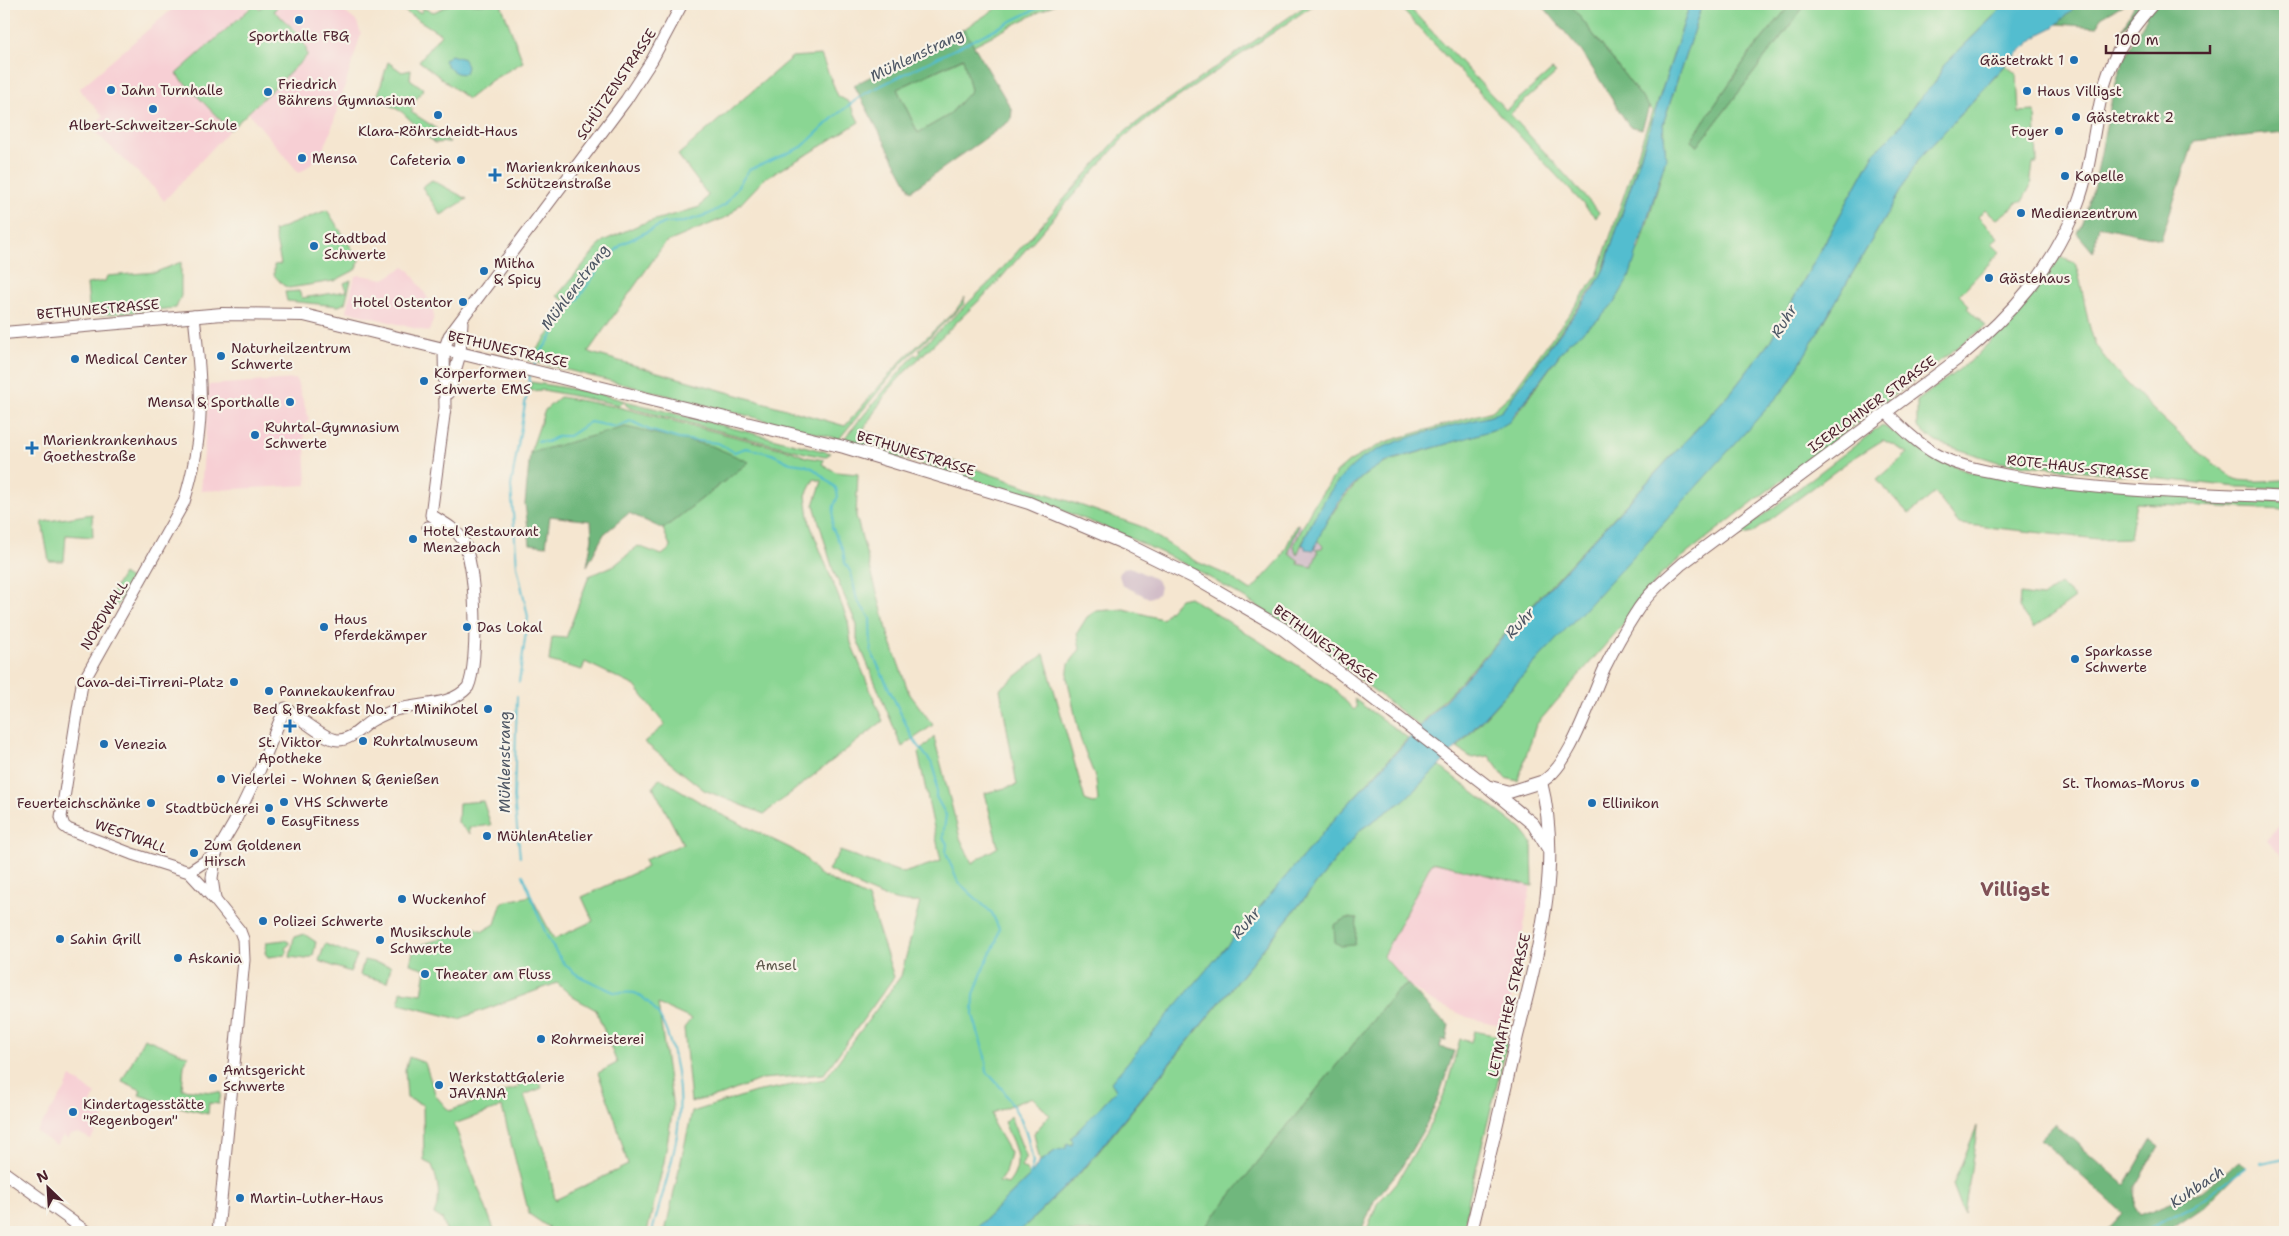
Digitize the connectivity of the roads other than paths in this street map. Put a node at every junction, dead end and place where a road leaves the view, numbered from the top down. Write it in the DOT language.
graph roads {
  1 [pos="682,4"];
  2 [pos="2153,4"];
  3 [pos="194,316"];
  4 [pos="462,322"];
  5 [pos="4,333"];
  6 [pos="444,350"];
  7 [pos="460,354"];
  8 [pos="445,408"];
  9 [pos="1886,413"];
  10 [pos="2285,497"];
  11 [pos="1541,782"];
  12 [pos="1487,786"];
  13 [pos="64,826"];
  14 [pos="1549,850"];
  15 [pos="216,854"];
  16 [pos="190,872"];
  17 [pos="215,900"];
  18 [pos="4,1172"];
  19 [pos="87,1232"];
  20 [pos="218,1232"];
  21 [pos="1471,1232"];
  1 -- 4 [label="main road, SCHÜTZENSTRASSE"];
  2 -- 9 [label="main road, ISERLOHNER STRASSE"];
  3 -- 5 [label="main road, BETHUNESTRASSE"];
  3 -- 6 [label="main road, BETHUNESTRASSE"];
  3 -- 13 [label="main road, NORDWALL"];
  4 -- 6 [label="main road, SCHÜTZENSTRASSE"];
  4 -- 7 [label="main road"];
  6 -- 7 [label="main road, BETHUNESTRASSE"];
  6 -- 8 [label="main road"];
  7 -- 8 [label="main road"];
  7 -- 12 [label="main road, BETHUNESTRASSE"];
  8 -- 15 [label="main road"];
  9 -- 10 [label="main road, ROTE-HAUS-STRASSE"];
  9 -- 11 [label="main road, ISERLOHNER STRASSE"];
  11 -- 12 [label="main road, BETHUNESTRASSE"];
  11 -- 14 [label="main road, LETMATHER STRASSE"];
  12 -- 14 [label="main road, BETHUNESTRASSE"];
  13 -- 16 [label="main road, WESTWALL"];
  14 -- 21 [label="main road, LETMATHER STRASSE"];
  15 -- 16 [label="main road"];
  15 -- 17 [label="main road"];
  16 -- 17 [label="main road"];
  17 -- 20 [label="main road"];
  18 -- 19 [label="main road"];
}
